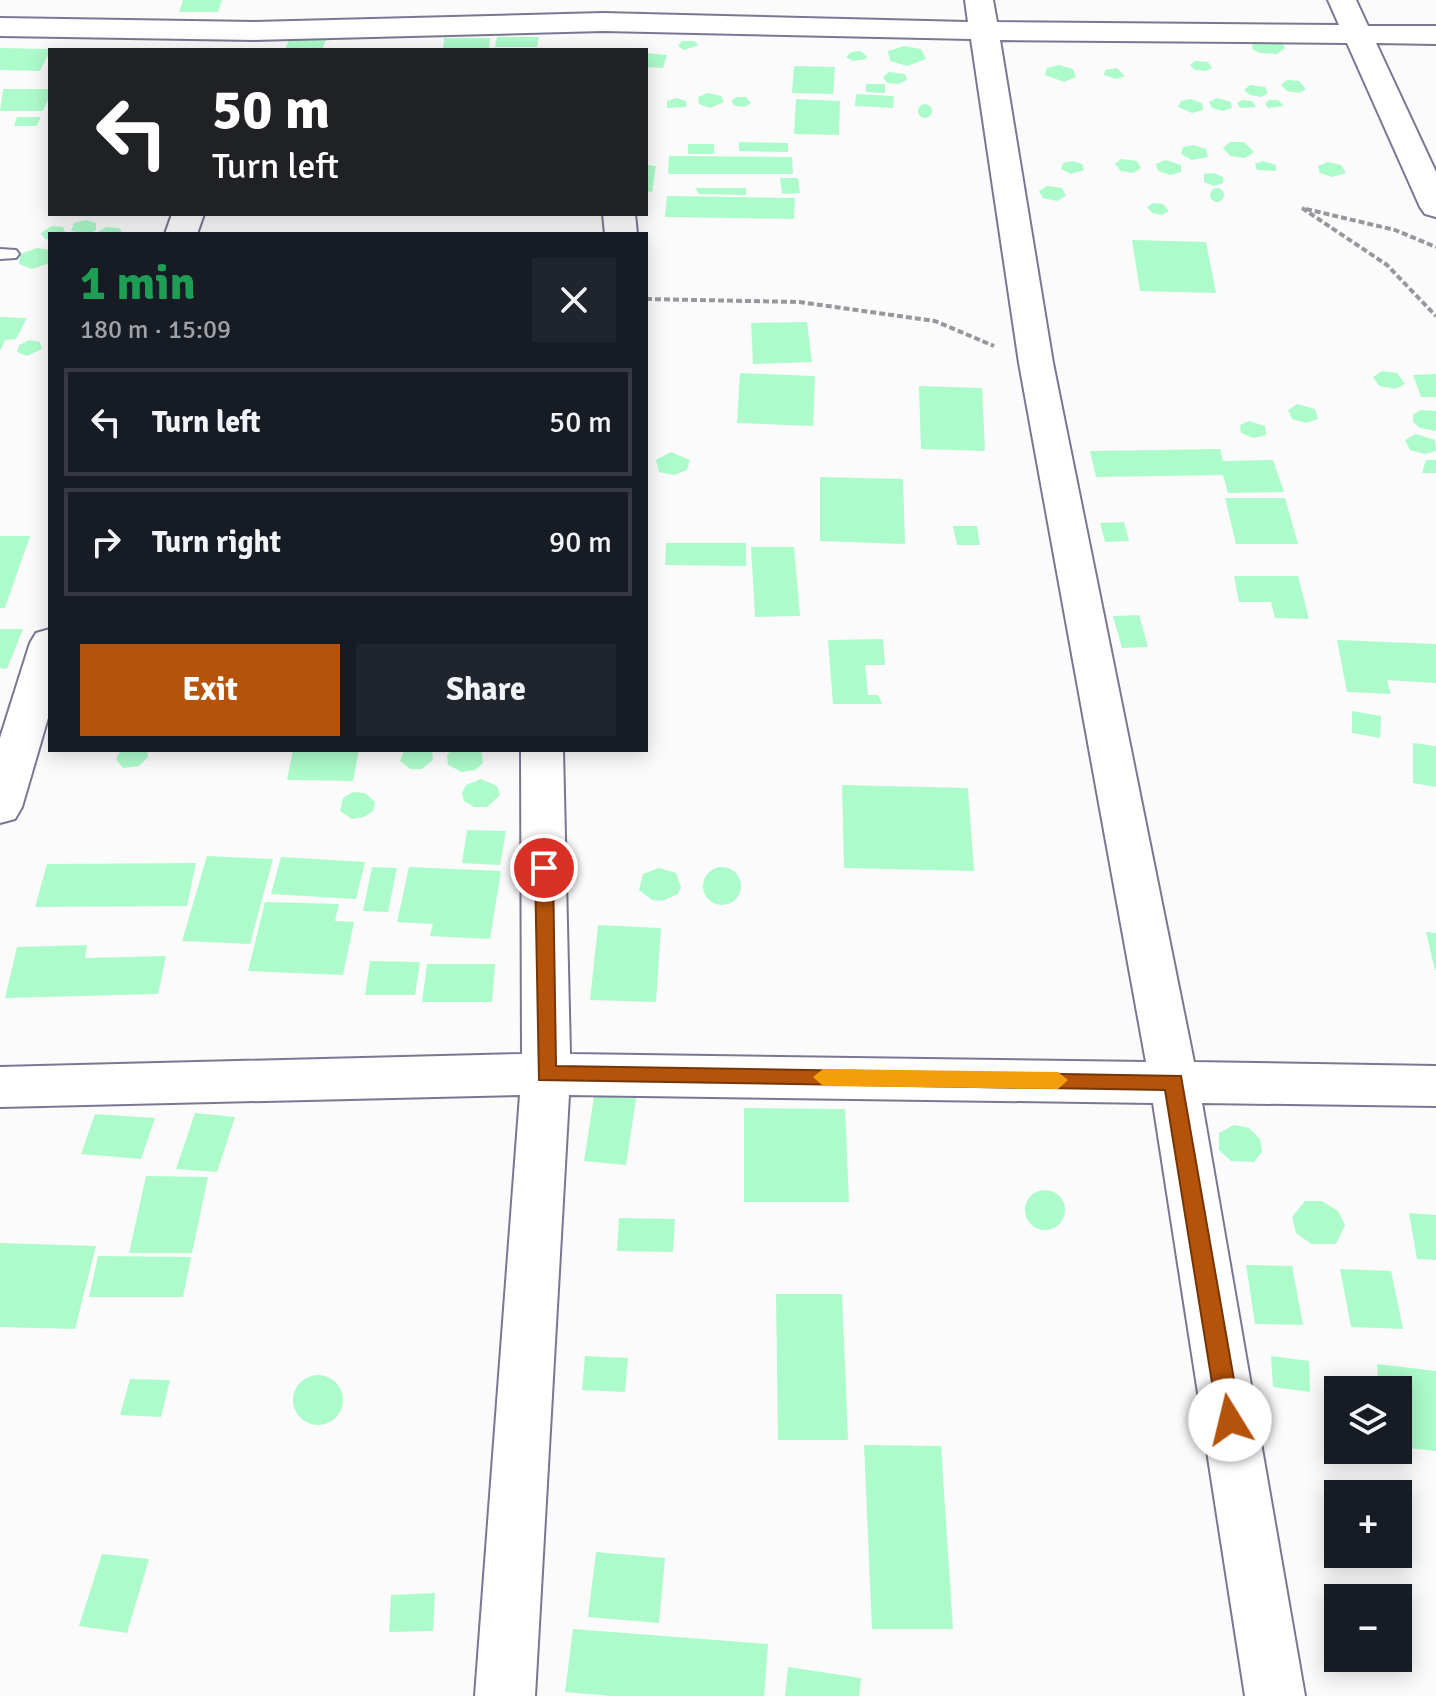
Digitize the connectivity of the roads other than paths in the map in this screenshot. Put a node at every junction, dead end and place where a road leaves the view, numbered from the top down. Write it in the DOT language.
graph roads {
  1 [pos="265,0"];
  2 [pos="1342,0"];
  3 [pos="982,16"];
  4 [pos="604,24"];
  5 [pos="0,27"];
  6 [pos="1354,32"];
  7 [pos="1436,35"];
  8 [pos="250,41"];
  9 [pos="1436,207"];
  10 [pos="48,650"];
  11 [pos="542,752"];
  12 [pos="0,807"];
  13 [pos="546,1074"];
  14 [pos="1174,1082"];
  15 [pos="1436,1086"];
  16 [pos="0,1087"];
  17 [pos="505,1696"];
  18 [pos="1275,1696"];
  1 -- 8 [label="street"];
  2 -- 6 [label="street"];
  3 -- 4 [label="street"];
  3 -- 6 [label="street"];
  3 -- 14 [label="street"];
  4 -- 8 [label="street"];
  5 -- 8 [label="street"];
  6 -- 7 [label="street"];
  6 -- 9 [label="street"];
  10 -- 12 [label="street"];
  11 -- 13 [label="street"];
  13 -- 14 [label="street"];
  13 -- 16 [label="street"];
  13 -- 17 [label="street"];
  14 -- 15 [label="street"];
  14 -- 18 [label="street"];
}
